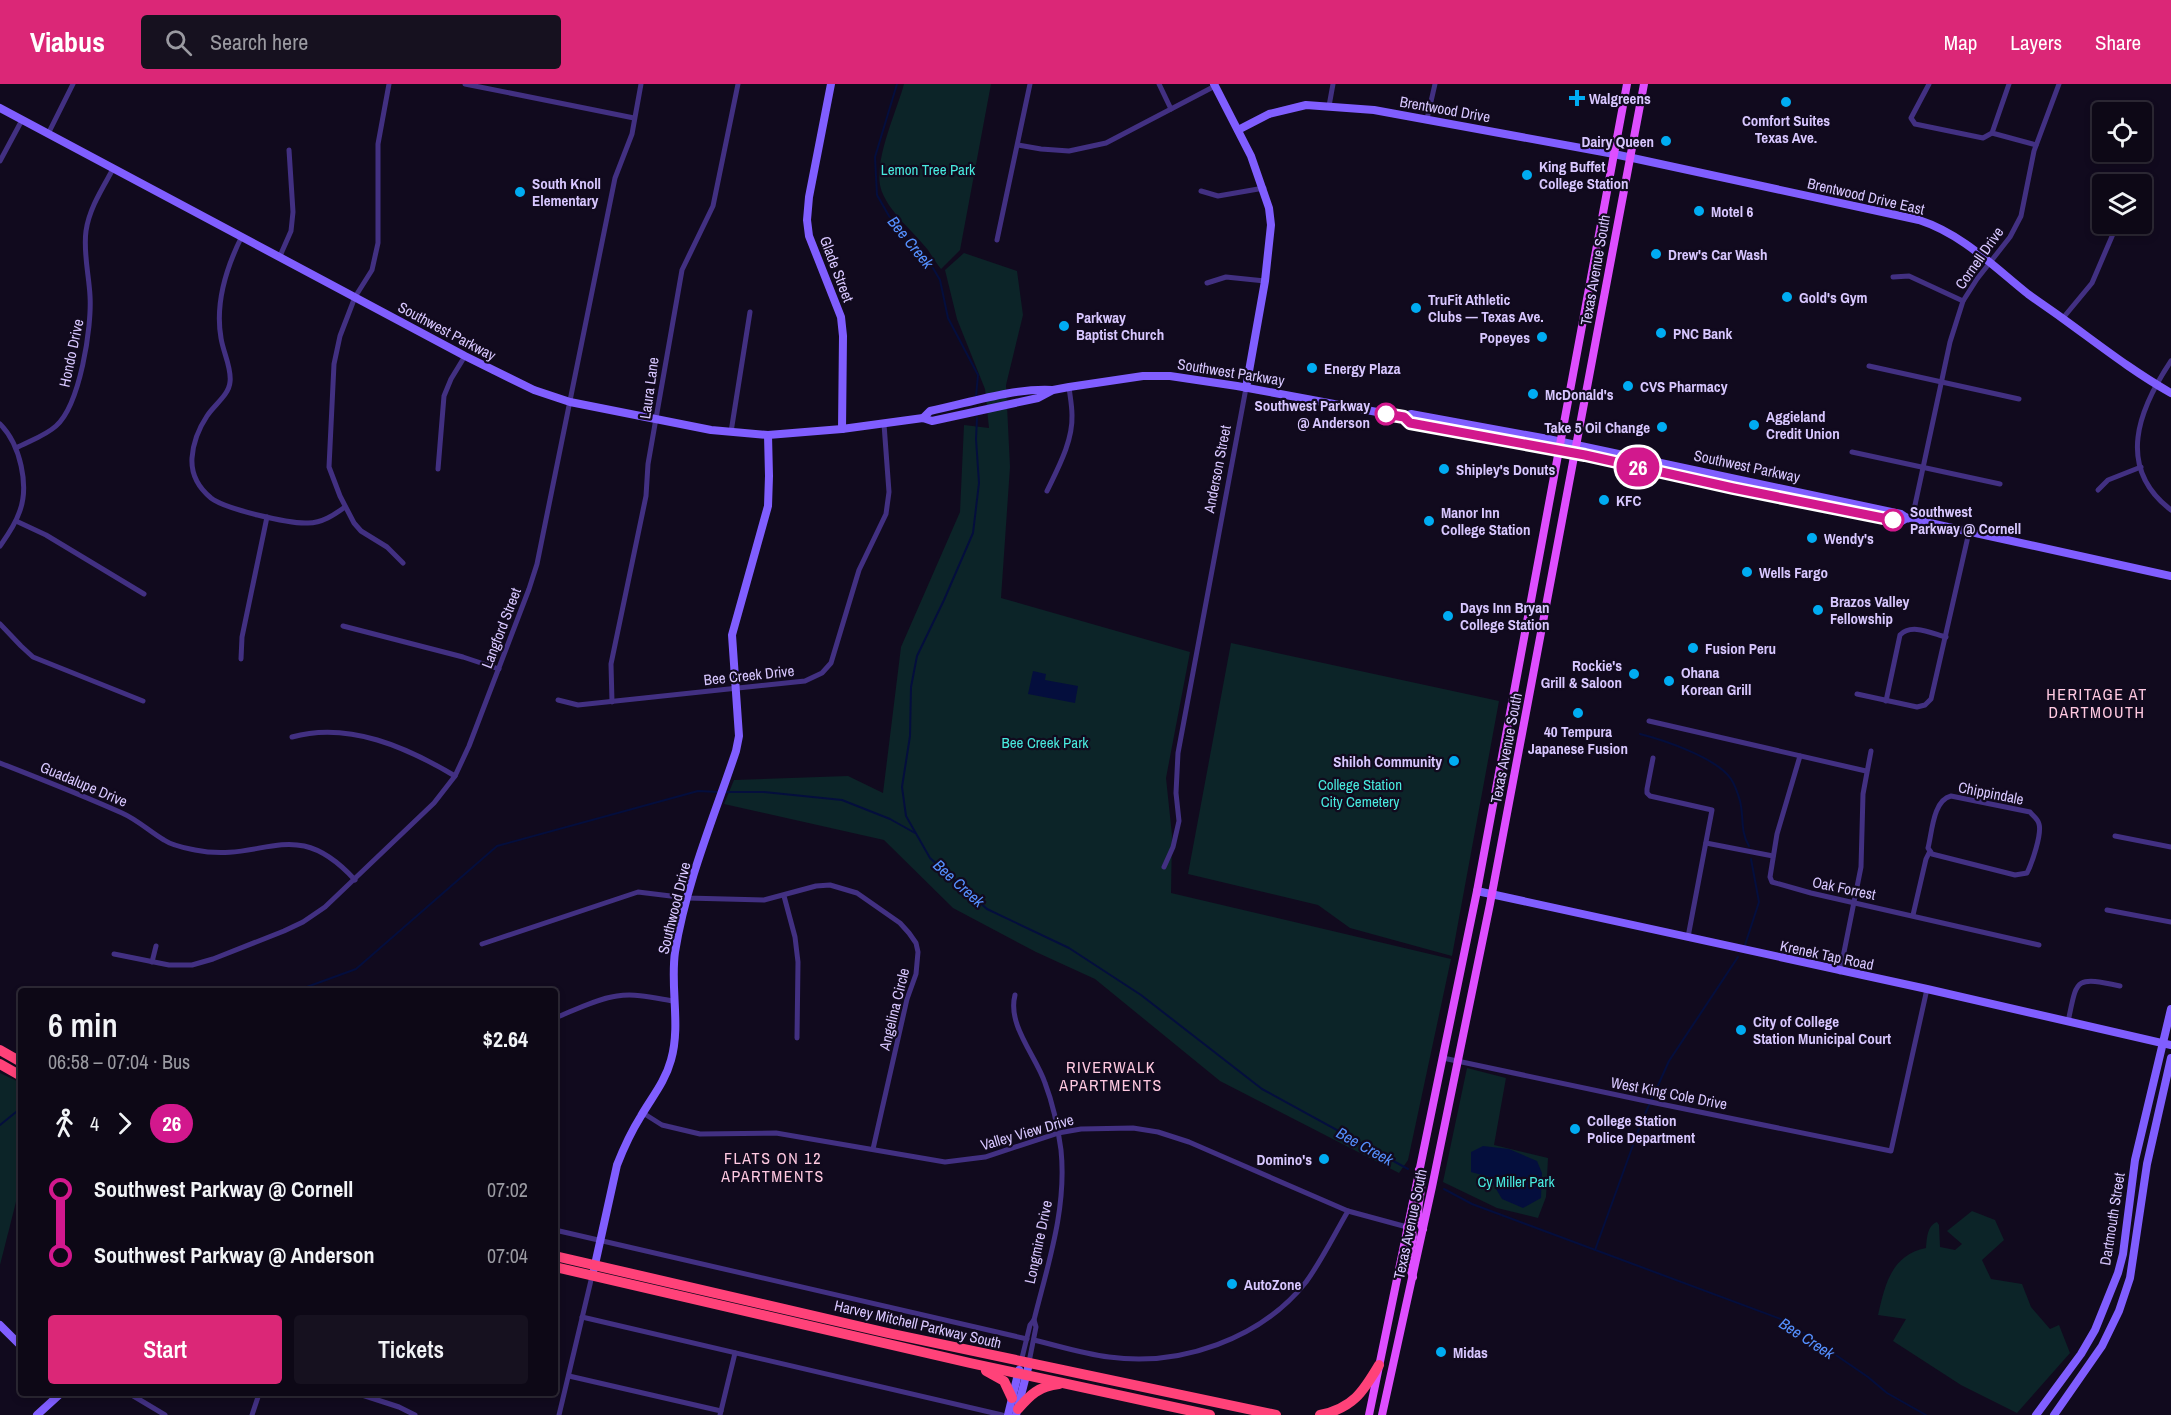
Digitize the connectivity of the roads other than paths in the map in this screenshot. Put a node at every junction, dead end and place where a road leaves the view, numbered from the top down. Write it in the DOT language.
graph roads {
  1 [pos="73,84"];
  2 [pos="389,84"];
  3 [pos="465,84"];
  4 [pos="641,84"];
  5 [pos="738,84"];
  6 [pos="831,84"];
  7 [pos="1030,84"];
  8 [pos="1159,84"];
  9 [pos="1333,84"];
  10 [pos="1435,84"];
  11 [pos="1627,84"];
  12 [pos="1644,84"];
  13 [pos="1929,84"];
  14 [pos="2009,84"];
  15 [pos="2059,84"];
  16 [pos="1215,85"];
  17 [pos="1329,106"];
  18 [pos="0,108"];
  19 [pos="1172,108"];
  20 [pos="634,118"];
  21 [pos="1426,119"];
  22 [pos="22,120"];
  23 [pos="1238,130"];
  24 [pos="1992,133"];
  25 [pos="48,134"];
  26 [pos="1018,145"];
  27 [pos="2037,145"];
  28 [pos="289,150"];
  29 [pos="1614,154"];
  30 [pos="1629,158"];
  31 [pos="0,161"];
  32 [pos="113,169"];
  33 [pos="1264,188"];
  34 [pos="1201,191"];
  35 [pos="2113,234"];
  36 [pos="242,236"];
  37 [pos="997,240"];
  38 [pos="280,256"];
  39 [pos="1991,263"];
  40 [pos="1893,277"];
  41 [pos="1265,281"];
  42 [pos="1206,283"];
  43 [pos="355,297"];
  44 [pos="1963,302"];
  45 [pos="750,312"];
  46 [pos="2063,318"];
  47 [pos="465,357"];
  48 [pos="2171,361"];
  49 [pos="1869,366"];
  50 [pos="1942,383"];
  51 [pos="2157,385"];
  52 [pos="1069,387"];
  53 [pos="1246,387"];
  54 [pos="2171,393"];
  55 [pos="2019,399"];
  56 [pos="570,402"];
  57 [pos="657,420"];
  58 [pos="0,424"];
  59 [pos="884,424"];
  60 [pos="842,429"];
  61 [pos="731,432"];
  62 [pos="768,435"];
  63 [pos="1559,446"];
  64 [pos="16,448"];
  65 [pos="1575,449"];
  66 [pos="1852,452"];
  67 [pos="2141,467"];
  68 [pos="1924,468"];
  69 [pos="438,470"];
  70 [pos="1696,470"];
  71 [pos="1673,474"];
  72 [pos="1761,483"];
  73 [pos="2000,484"];
  74 [pos="1733,488"];
  75 [pos="2098,490"];
  76 [pos="1047,491"];
  77 [pos="1821,496"];
  78 [pos="1792,500"];
  79 [pos="345,507"];
  80 [pos="2171,510"];
  81 [pos="267,517"];
  82 [pos="1910,519"];
  83 [pos="16,521"];
  84 [pos="1969,532"];
  85 [pos="0,546"];
  86 [pos="403,563"];
  87 [pos="2171,576"];
  88 [pos="144,594"];
  89 [pos="1528,617"];
  90 [pos="1543,620"];
  91 [pos="0,624"];
  92 [pos="343,626"];
  93 [pos="1946,637"];
  94 [pos="241,659"];
  95 [pos="499,669"];
  96 [pos="737,689"];
  97 [pos="1857,694"];
  98 [pos="558,700"];
  99 [pos="143,701"];
  100 [pos="1886,701"];
  101 [pos="612,702"];
  102 [pos="1649,721"];
  103 [pos="292,737"];
  104 [pos="1871,751"];
  105 [pos="1800,756"];
  106 [pos="1653,758"];
  107 [pos="0,763"];
  108 [pos="1866,771"];
  109 [pos="455,776"];
  110 [pos="2115,836"];
  111 [pos="1706,843"];
  112 [pos="2171,847"];
  113 [pos="1930,851"];
  114 [pos="1773,856"];
  115 [pos="1164,867"];
  116 [pos="355,880"];
  117 [pos="1477,891"];
  118 [pos="1492,894"];
  119 [pos="784,896"];
  120 [pos="687,898"];
  121 [pos="1854,902"];
  122 [pos="2107,910"];
  123 [pos="1913,915"];
  124 [pos="2171,922"];
  125 [pos="1688,938"];
  126 [pos="482,944"];
  127 [pos="2039,945"];
  128 [pos="156,946"];
  129 [pos="114,954"];
  130 [pos="152,962"];
  131 [pos="1840,972"];
  132 [pos="2120,986"];
  133 [pos="1927,989"];
  134 [pos="1015,995"];
  135 [pos="673,1001"];
  136 [pos="2171,1009"];
  137 [pos="558,1017"];
  138 [pos="2068,1023"];
  139 [pos="797,1038"];
  140 [pos="2162,1043"];
  141 [pos="2171,1046"];
  142 [pos="0,1050"];
  143 [pos="1443,1058"];
  144 [pos="2171,1058"];
  145 [pos="18,1060"];
  146 [pos="1458,1061"];
  147 [pos="0,1064"];
  148 [pos="18,1074"];
  149 [pos="643,1113"];
  150 [pos="1058,1133"];
  151 [pos="873,1149"];
  152 [pos="1419,1170"];
  153 [pos="1348,1211"];
  154 [pos="1407,1227"];
  155 [pos="1423,1229"];
  156 [pos="558,1231"];
  157 [pos="600,1241"];
  158 [pos="558,1257"];
  159 [pos="558,1267"];
  160 [pos="593,1271"];
  161 [pos="1413,1277"];
  162 [pos="582,1317"];
  163 [pos="1034,1320"];
  164 [pos="0,1325"];
  165 [pos="1026,1339"];
  166 [pos="1034,1340"];
  167 [pos="18,1343"];
  168 [pos="735,1353"];
  169 [pos="970,1363"];
  170 [pos="1379,1365"];
  171 [pos="1024,1368"];
  172 [pos="568,1376"];
  173 [pos="1068,1384"];
  174 [pos="58,1396"];
  175 [pos="133,1396"];
  176 [pos="258,1396"];
  177 [pos="365,1396"];
  178 [pos="1012,1398"];
  179 [pos="1386,1398"];
  180 [pos="721,1413"];
  181 [pos="1014,1413"];
  182 [pos="37,1415"];
  183 [pos="165,1415"];
  184 [pos="252,1415"];
  185 [pos="415,1415"];
  186 [pos="559,1415"];
  187 [pos="1002,1415"];
  188 [pos="1210,1415"];
  189 [pos="1276,1415"];
  190 [pos="1320,1415"];
  191 [pos="1369,1415"];
  192 [pos="1382,1415"];
  193 [pos="1389,1415"];
  194 [pos="2036,1415"];
  195 [pos="2054,1415"];
  1 -- 25 [label="street"];
  2 -- 43 [label="street"];
  3 -- 20 [label="street"];
  4 -- 20 [label="street, Langford Street"];
  5 -- 57 [label="street, Laura Lane"];
  6 -- 60 [label="street, Glade Street"];
  7 -- 26 [label="street"];
  8 -- 19 [label="street"];
  9 -- 17 [label="street"];
  10 -- 21 [label="street"];
  11 -- 29 [label="main road, Texas Avenue South"];
  12 -- 30 [label="main road, Texas Avenue South"];
  13 -- 24 [label="street"];
  14 -- 24 [label="street"];
  15 -- 27 [label="street, Cornell Drive"];
  16 -- 19 [label="street"];
  16 -- 23 [label="street, Anderson Street"];
  17 -- 21 [label="street, Brentwood Drive"];
  17 -- 23 [label="street, Brentwood Drive"];
  18 -- 22 [label="street, Southwest Parkway"];
  19 -- 26 [label="street"];
  20 -- 56 [label="street, Langford Street"];
  21 -- 29 [label="street, Brentwood Drive"];
  22 -- 25 [label="street, Southwest Parkway"];
  22 -- 31 [label="street"];
  23 -- 33 [label="street, Anderson Street"];
  24 -- 27 [label="street"];
  25 -- 32 [label="street, Southwest Parkway"];
  26 -- 37 [label="street"];
  27 -- 39 [label="street, Cornell Drive"];
  28 -- 38 [label="street"];
  29 -- 30 [label="street, Brentwood Drive East"];
  29 -- 63 [label="main road, Texas Avenue South"];
  30 -- 39 [label="street, Brentwood Drive East"];
  30 -- 65 [label="main road, Texas Avenue South"];
  32 -- 36 [label="street, Southwest Parkway"];
  32 -- 64 [label="street, Hondo Drive"];
  33 -- 34 [label="street"];
  33 -- 41 [label="street, Anderson Street"];
  35 -- 46 [label="street"];
  36 -- 38 [label="street, Southwest Parkway"];
  36 -- 81 [label="street"];
  38 -- 43 [label="street, Southwest Parkway"];
  39 -- 44 [label="street, Cornell Drive"];
  39 -- 46 [label="street, Brentwood Drive East"];
  40 -- 44 [label="street"];
  41 -- 42 [label="street"];
  41 -- 53 [label="street, Anderson Street"];
  43 -- 47 [label="street, Southwest Parkway"];
  43 -- 79 [label="street"];
  44 -- 50 [label="street, Cornell Drive"];
  45 -- 61 [label="street"];
  46 -- 51 [label="street, Brentwood Drive East"];
  47 -- 56 [label="street, Southwest Parkway"];
  47 -- 69 [label="street"];
  48 -- 51 [label="street"];
  49 -- 50 [label="street"];
  50 -- 55 [label="street"];
  50 -- 68 [label="street, Cornell Drive"];
  51 -- 54 [label="street, Brentwood Drive East"];
  51 -- 67 [label="street"];
  52 -- 53 [label="street, Southwest Parkway"];
  52 -- 59 [label="street, Southwest Parkway"];
  52 -- 76 [label="street"];
  53 -- 63 [label="street, Southwest Parkway"];
  53 -- 115 [label="street, Anderson Street"];
  56 -- 57 [label="street, Southwest Parkway"];
  56 -- 95 [label="street, Langford Street"];
  57 -- 61 [label="street, Southwest Parkway"];
  57 -- 101 [label="street, Laura Lane"];
  58 -- 64 [label="street"];
  59 -- 60 [label="street, Southwest Parkway"];
  59 -- 96 [label="street, Bee Creek Drive"];
  60 -- 62 [label="street, Southwest Parkway"];
  61 -- 62 [label="street, Southwest Parkway"];
  62 -- 96 [label="street, Southwood Drive"];
  63 -- 65 [label="street, Southwest Parkway"];
  63 -- 89 [label="main road, Texas Avenue South"];
  64 -- 83 [label="street"];
  65 -- 70 [label="street, Southwest Parkway"];
  65 -- 71 [label="street, Southwest Parkway"];
  65 -- 90 [label="main road, Texas Avenue South"];
  66 -- 68 [label="street"];
  67 -- 75 [label="street"];
  67 -- 80 [label="street"];
  68 -- 73 [label="street"];
  68 -- 82 [label="street, Cornell Drive"];
  70 -- 71 [label="street"];
  70 -- 72 [label="street, Southwest Parkway"];
  71 -- 74 [label="street, Southwest Parkway"];
  72 -- 74 [label="street"];
  72 -- 77 [label="street, Southwest Parkway"];
  74 -- 78 [label="street, Southwest Parkway"];
  77 -- 78 [label="street"];
  77 -- 82 [label="street, Southwest Parkway"];
  78 -- 82 [label="street, Southwest Parkway"];
  79 -- 81 [label="street"];
  79 -- 86 [label="street"];
  81 -- 94 [label="street"];
  82 -- 84 [label="street, Southwest Parkway"];
  83 -- 85 [label="street"];
  83 -- 88 [label="street"];
  84 -- 87 [label="street, Southwest Parkway"];
  84 -- 93 [label="street"];
  89 -- 90 [label="main road"];
  89 -- 117 [label="main road, Texas Avenue South"];
  90 -- 118 [label="main road, Texas Avenue South"];
  91 -- 99 [label="street"];
  92 -- 95 [label="street"];
  93 -- 100 [label="street"];
  93 -- 100 [label="street"];
  95 -- 109 [label="street, Langford Street"];
  96 -- 101 [label="street, Bee Creek Drive"];
  96 -- 120 [label="street, Southwood Drive"];
  97 -- 100 [label="street"];
  98 -- 101 [label="street, Bee Creek Drive"];
  102 -- 105 [label="street"];
  103 -- 109 [label="street"];
  104 -- 108 [label="street"];
  105 -- 108 [label="street"];
  105 -- 114 [label="street, Oak Forrest"];
  106 -- 111 [label="street"];
  107 -- 116 [label="street, Guadalupe Drive"];
  108 -- 121 [label="street"];
  109 -- 116 [label="street, Langford Street"];
  110 -- 112 [label="street"];
  111 -- 114 [label="street"];
  111 -- 125 [label="street"];
  113 -- 113 [label="street, Chippindale"];
  113 -- 123 [label="street, Chippindale"];
  114 -- 121 [label="street, Oak Forrest"];
  116 -- 130 [label="street, Langford Street"];
  117 -- 118 [label="street, Krenek Tap Road"];
  117 -- 143 [label="main road, Texas Avenue South"];
  118 -- 125 [label="street, Krenek Tap Road"];
  118 -- 146 [label="main road, Texas Avenue South"];
  119 -- 120 [label="street, Angelina Circle"];
  119 -- 139 [label="street"];
  119 -- 151 [label="street, Angelina Circle"];
  120 -- 126 [label="street, Angelina Circle"];
  120 -- 135 [label="street, Southwood Drive"];
  121 -- 123 [label="street, Oak Forrest"];
  121 -- 131 [label="street"];
  122 -- 124 [label="street"];
  123 -- 127 [label="street, Oak Forrest"];
  125 -- 131 [label="street, Krenek Tap Road"];
  128 -- 130 [label="street"];
  129 -- 130 [label="street, Langford Street"];
  131 -- 133 [label="street, Krenek Tap Road"];
  132 -- 138 [label="street"];
  133 -- 138 [label="street, Krenek Tap Road"];
  133 -- 146 [label="street, West King Cole Drive"];
  134 -- 150 [label="street, Longmire Drive"];
  135 -- 137 [label="street"];
  135 -- 149 [label="street, Southwood Drive"];
  136 -- 140 [label="street, Dartmouth Street"];
  138 -- 140 [label="street, Krenek Tap Road"];
  140 -- 141 [label="street, Krenek Tap Road"];
  140 -- 194 [label="street, Dartmouth Street"];
  142 -- 145 [label="highway"];
  143 -- 146 [label="street, West King Cole Drive"];
  143 -- 152 [label="main road, Texas Avenue South"];
  144 -- 195 [label="street, Dartmouth Street"];
  146 -- 155 [label="main road, Texas Avenue South"];
  147 -- 148 [label="highway"];
  149 -- 151 [label="street, Valley View Drive"];
  149 -- 157 [label="street, Southwood Drive"];
  150 -- 151 [label="street, Valley View Drive"];
  150 -- 153 [label="street, Valley View Drive"];
  150 -- 163 [label="street, Longmire Drive"];
  152 -- 154 [label="main road, Texas Avenue South"];
  152 -- 155 [label="main road"];
  153 -- 154 [label="street, Valley View Drive"];
  153 -- 166 [label="street"];
  154 -- 161 [label="main road"];
  154 -- 170 [label="main road, Texas Avenue South"];
  155 -- 161 [label="main road, Texas Avenue South"];
  156 -- 157 [label="street"];
  157 -- 160 [label="street, Southwood Drive"];
  157 -- 165 [label="street"];
  158 -- 160 [label="highway, Harvey Mitchell Parkway South"];
  159 -- 160 [label="highway, Harvey Mitchell Parkway South"];
  160 -- 162 [label="street, Southwood Drive"];
  160 -- 169 [label="highway, Harvey Mitchell Parkway South"];
  160 -- 171 [label="highway, Harvey Mitchell Parkway South"];
  161 -- 179 [label="main road, Texas Avenue South"];
  162 -- 168 [label="street"];
  162 -- 172 [label="street, Southwood Drive"];
  163 -- 165 [label="street, Longmire Drive"];
  163 -- 166 [label="street, Longmire Drive"];
  164 -- 167 [label="street"];
  165 -- 171 [label="street, Longmire Drive"];
  166 -- 171 [label="street, Longmire Drive"];
  168 -- 180 [label="street"];
  168 -- 187 [label="street"];
  169 -- 171 [label="highway, Harvey Mitchell Parkway South"];
  169 -- 178 [label="highway"];
  170 -- 190 [label="highway"];
  170 -- 191 [label="main road, Texas Avenue South"];
  171 -- 173 [label="highway, Harvey Mitchell Parkway South"];
  171 -- 178 [label="street, Longmire Drive"];
  171 -- 181 [label="street, Longmire Drive"];
  171 -- 189 [label="highway, Harvey Mitchell Parkway South"];
  172 -- 180 [label="street"];
  172 -- 186 [label="street, Southwood Drive"];
  173 -- 181 [label="highway"];
  173 -- 188 [label="highway, Harvey Mitchell Parkway South"];
  174 -- 182 [label="street"];
  175 -- 183 [label="street"];
  176 -- 184 [label="street"];
  177 -- 185 [label="street"];
  178 -- 181 [label="street, Longmire Drive"];
  179 -- 192 [label="main road, Texas Avenue South"];
  179 -- 193 [label="main road"];
}
